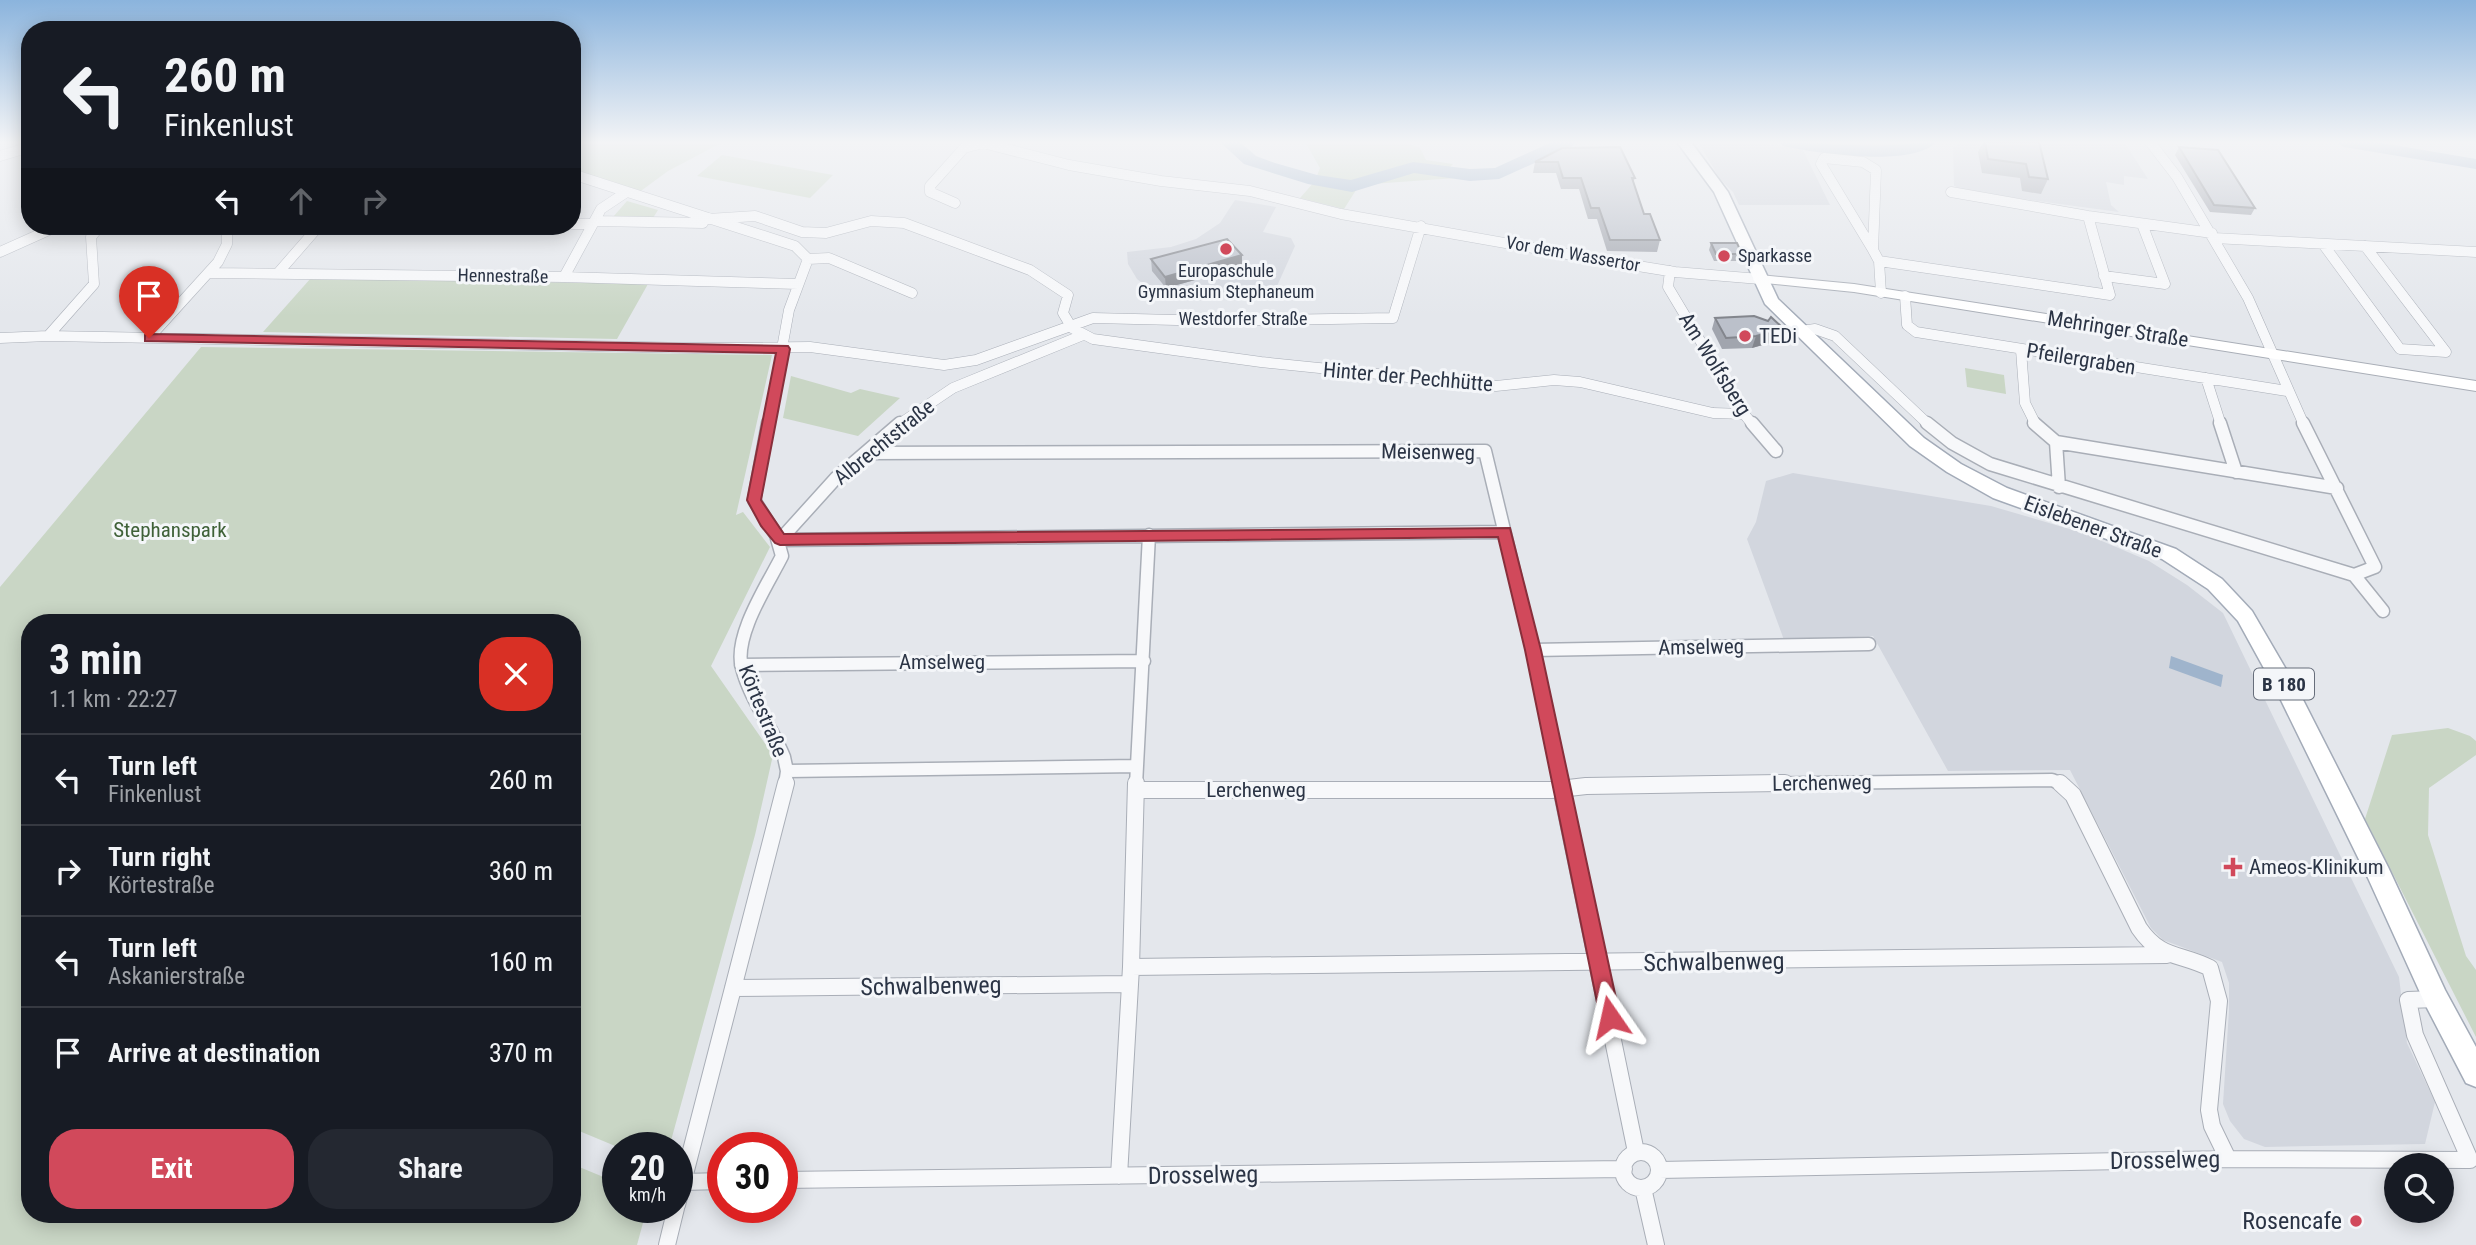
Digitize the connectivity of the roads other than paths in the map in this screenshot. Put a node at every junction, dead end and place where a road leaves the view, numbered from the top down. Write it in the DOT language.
graph roads {
  1 [pos="614,200"];
  2 [pos="647,200"];
  3 [pos="947,200"];
  4 [pos="1290,200"];
  5 [pos="1725,200"];
  6 [pos="1843,200"];
  7 [pos="1875,200"];
  8 [pos="1997,200"];
  9 [pos="2191,200"];
  10 [pos="955,203"];
  11 [pos="2088,216"];
  12 [pos="712,221"];
  13 [pos="594,223"];
  14 [pos="581,224"];
  15 [pos="2142,224"];
  16 [pos="1421,226"];
  17 [pos="35,235"];
  18 [pos="93,235"];
  19 [pos="226,235"];
  20 [pos="311,235"];
  21 [pos="2213,236"];
  22 [pos="2323,244"];
  23 [pos="2365,246"];
  24 [pos="2,248"];
  25 [pos="1873,250"];
  26 [pos="2476,252"];
  27 [pos="808,260"];
  28 [pos="1879,261"];
  29 [pos="1670,271"];
  30 [pos="209,273"];
  31 [pos="278,273"];
  32 [pos="2104,276"];
  33 [pos="564,277"];
  34 [pos="1760,279"];
  35 [pos="798,284"];
  36 [pos="912,293"];
  37 [pos="1881,293"];
  38 [pos="1905,296"];
  39 [pos="1072,328"];
  40 [pos="1801,331"];
  41 [pos="1083,335"];
  42 [pos="48,336"];
  43 [pos="0,338"];
  44 [pos="149,338"];
  45 [pos="783,349"];
  46 [pos="2021,350"];
  47 [pos="2273,354"];
  48 [pos="2206,378"];
  49 [pos="2476,386"];
  50 [pos="2287,391"];
  51 [pos="1744,414"];
  52 [pos="2056,442"];
  53 [pos="1776,451"];
  54 [pos="866,453"];
  55 [pos="2235,472"];
  56 [pos="2059,486"];
  57 [pos="2337,488"];
  58 [pos="1504,532"];
  59 [pos="1149,535"];
  60 [pos="780,540"];
  61 [pos="2354,575"];
  62 [pos="2383,611"];
  63 [pos="1869,643"];
  64 [pos="1533,650"];
  65 [pos="1144,661"];
  66 [pos="741,664"];
  67 [pos="1137,766"];
  68 [pos="787,771"];
  69 [pos="1563,788"];
  70 [pos="1136,790"];
  71 [pos="2171,955"];
  72 [pos="1600,963"];
  73 [pos="1131,967"];
  74 [pos="1129,984"];
  75 [pos="733,988"];
  76 [pos="2436,999"];
  77 [pos="2476,1074"];
  78 [pos="693,1143"];
  79 [pos="1636,1152"];
  80 [pos="2228,1159"];
  81 [pos="1624,1170"];
  82 [pos="1659,1170"];
  83 [pos="1119,1176"];
  84 [pos="798,1180"];
  85 [pos="1643,1188"];
  86 [pos="673,1223"];
  87 [pos="667,1245"];
  88 [pos="1656,1245"];
  1 -- 13 [label="street"];
  2 -- 12 [label="street"];
  3 -- 10 [label="street, Vor dem Wassertor"];
  4 -- 16 [label="street, Vor dem Wassertor"];
  5 -- 34 [label="main road, Eislebener Straße / B 180"];
  6 -- 25 [label="street"];
  7 -- 25 [label="street"];
  8 -- 11 [label="street"];
  9 -- 21 [label="street"];
  11 -- 15 [label="street"];
  11 -- 32 [label="street"];
  12 -- 13 [label="street"];
  12 -- 27 [label="street"];
  12 -- 39 [label="street"];
  13 -- 14 [label="street"];
  13 -- 33 [label="street"];
  15 -- 21 [label="street"];
  15 -- 32 [label="street"];
  16 -- 29 [label="street, Vor dem Wassertor"];
  16 -- 39 [label="street, Westdorfer Straße"];
  17 -- 24 [label="street"];
  18 -- 42 [label="street"];
  19 -- 30 [label="street"];
  20 -- 31 [label="street"];
  21 -- 22 [label="street"];
  21 -- 47 [label="street"];
  22 -- 23 [label="street"];
  22 -- 23 [label="street"];
  23 -- 26 [label="street"];
  25 -- 28 [label="street"];
  27 -- 35 [label="street"];
  27 -- 36 [label="street"];
  28 -- 32 [label="street"];
  28 -- 37 [label="street"];
  29 -- 34 [label="street, Vor dem Wassertor"];
  29 -- 51 [label="street, Am Wolfsberg"];
  30 -- 31 [label="street, Hennestraße"];
  30 -- 44 [label="street"];
  31 -- 33 [label="street, Hennestraße"];
  33 -- 35 [label="street, Hennestraße"];
  34 -- 37 [label="main road, Mehringer Straße"];
  34 -- 40 [label="main road, Eislebener Straße / B 180"];
  35 -- 45 [label="street"];
  37 -- 38 [label="main road, Mehringer Straße"];
  38 -- 46 [label="street, Pfeilergraben"];
  38 -- 47 [label="main road, Mehringer Straße"];
  39 -- 41 [label="street, Hinter der Pechhütte"];
  39 -- 45 [label="street"];
  40 -- 56 [label="street, Eislebener Straße"];
  40 -- 76 [label="main road, Eislebener Straße / B 180"];
  41 -- 51 [label="street, Hinter der Pechhütte"];
  41 -- 54 [label="street, Albrechtstraße"];
  42 -- 43 [label="street"];
  42 -- 44 [label="street"];
  44 -- 45 [label="street"];
  45 -- 60 [label="street"];
  46 -- 48 [label="street, Pfeilergraben"];
  46 -- 52 [label="street"];
  47 -- 49 [label="main road, Mehringer Straße"];
  47 -- 50 [label="street"];
  48 -- 50 [label="street, Pfeilergraben"];
  48 -- 55 [label="street"];
  50 -- 57 [label="street"];
  51 -- 53 [label="street, Am Wolfsberg"];
  52 -- 55 [label="street"];
  52 -- 56 [label="street"];
  54 -- 58 [label="street, Meisenweg"];
  54 -- 60 [label="street, Albrechtstraße"];
  55 -- 57 [label="street"];
  56 -- 61 [label="street, Eislebener Straße"];
  57 -- 61 [label="street"];
  58 -- 59 [label="street"];
  58 -- 64 [label="street, Meisenweg"];
  59 -- 60 [label="street"];
  59 -- 65 [label="street"];
  60 -- 66 [label="street, Körtestraße"];
  61 -- 62 [label="street"];
  63 -- 64 [label="street, Amselweg"];
  64 -- 69 [label="street, Meisenweg"];
  65 -- 66 [label="street, Amselweg"];
  65 -- 67 [label="street"];
  66 -- 68 [label="street, Körtestraße"];
  67 -- 68 [label="street"];
  67 -- 70 [label="street"];
  68 -- 75 [label="street, Körtestraße"];
  69 -- 70 [label="street, Lerchenweg"];
  69 -- 71 [label="street, Lerchenweg"];
  69 -- 72 [label="street, Meisenweg"];
  70 -- 73 [label="street"];
  71 -- 72 [label="street, Schwalbenweg"];
  71 -- 80 [label="street, Lerchenweg"];
  72 -- 73 [label="street, Schwalbenweg"];
  72 -- 79 [label="street, Meisenweg"];
  73 -- 74 [label="street"];
  74 -- 75 [label="street, Schwalbenweg"];
  74 -- 83 [label="street"];
  75 -- 78 [label="street, Körtestraße"];
  76 -- 77 [label="main road, Eislebener Straße / B 180"];
  76 -- 80 [label="street, Drosselweg"];
  79 -- 81 [label="street"];
  79 -- 82 [label="street"];
  80 -- 82 [label="street, Drosselweg"];
  81 -- 83 [label="street, Drosselweg"];
  81 -- 85 [label="street"];
  82 -- 85 [label="street"];
  83 -- 84 [label="street, Drosselweg"];
  85 -- 88 [label="street"];
  86 -- 87 [label="street, Körtestraße"];
}
